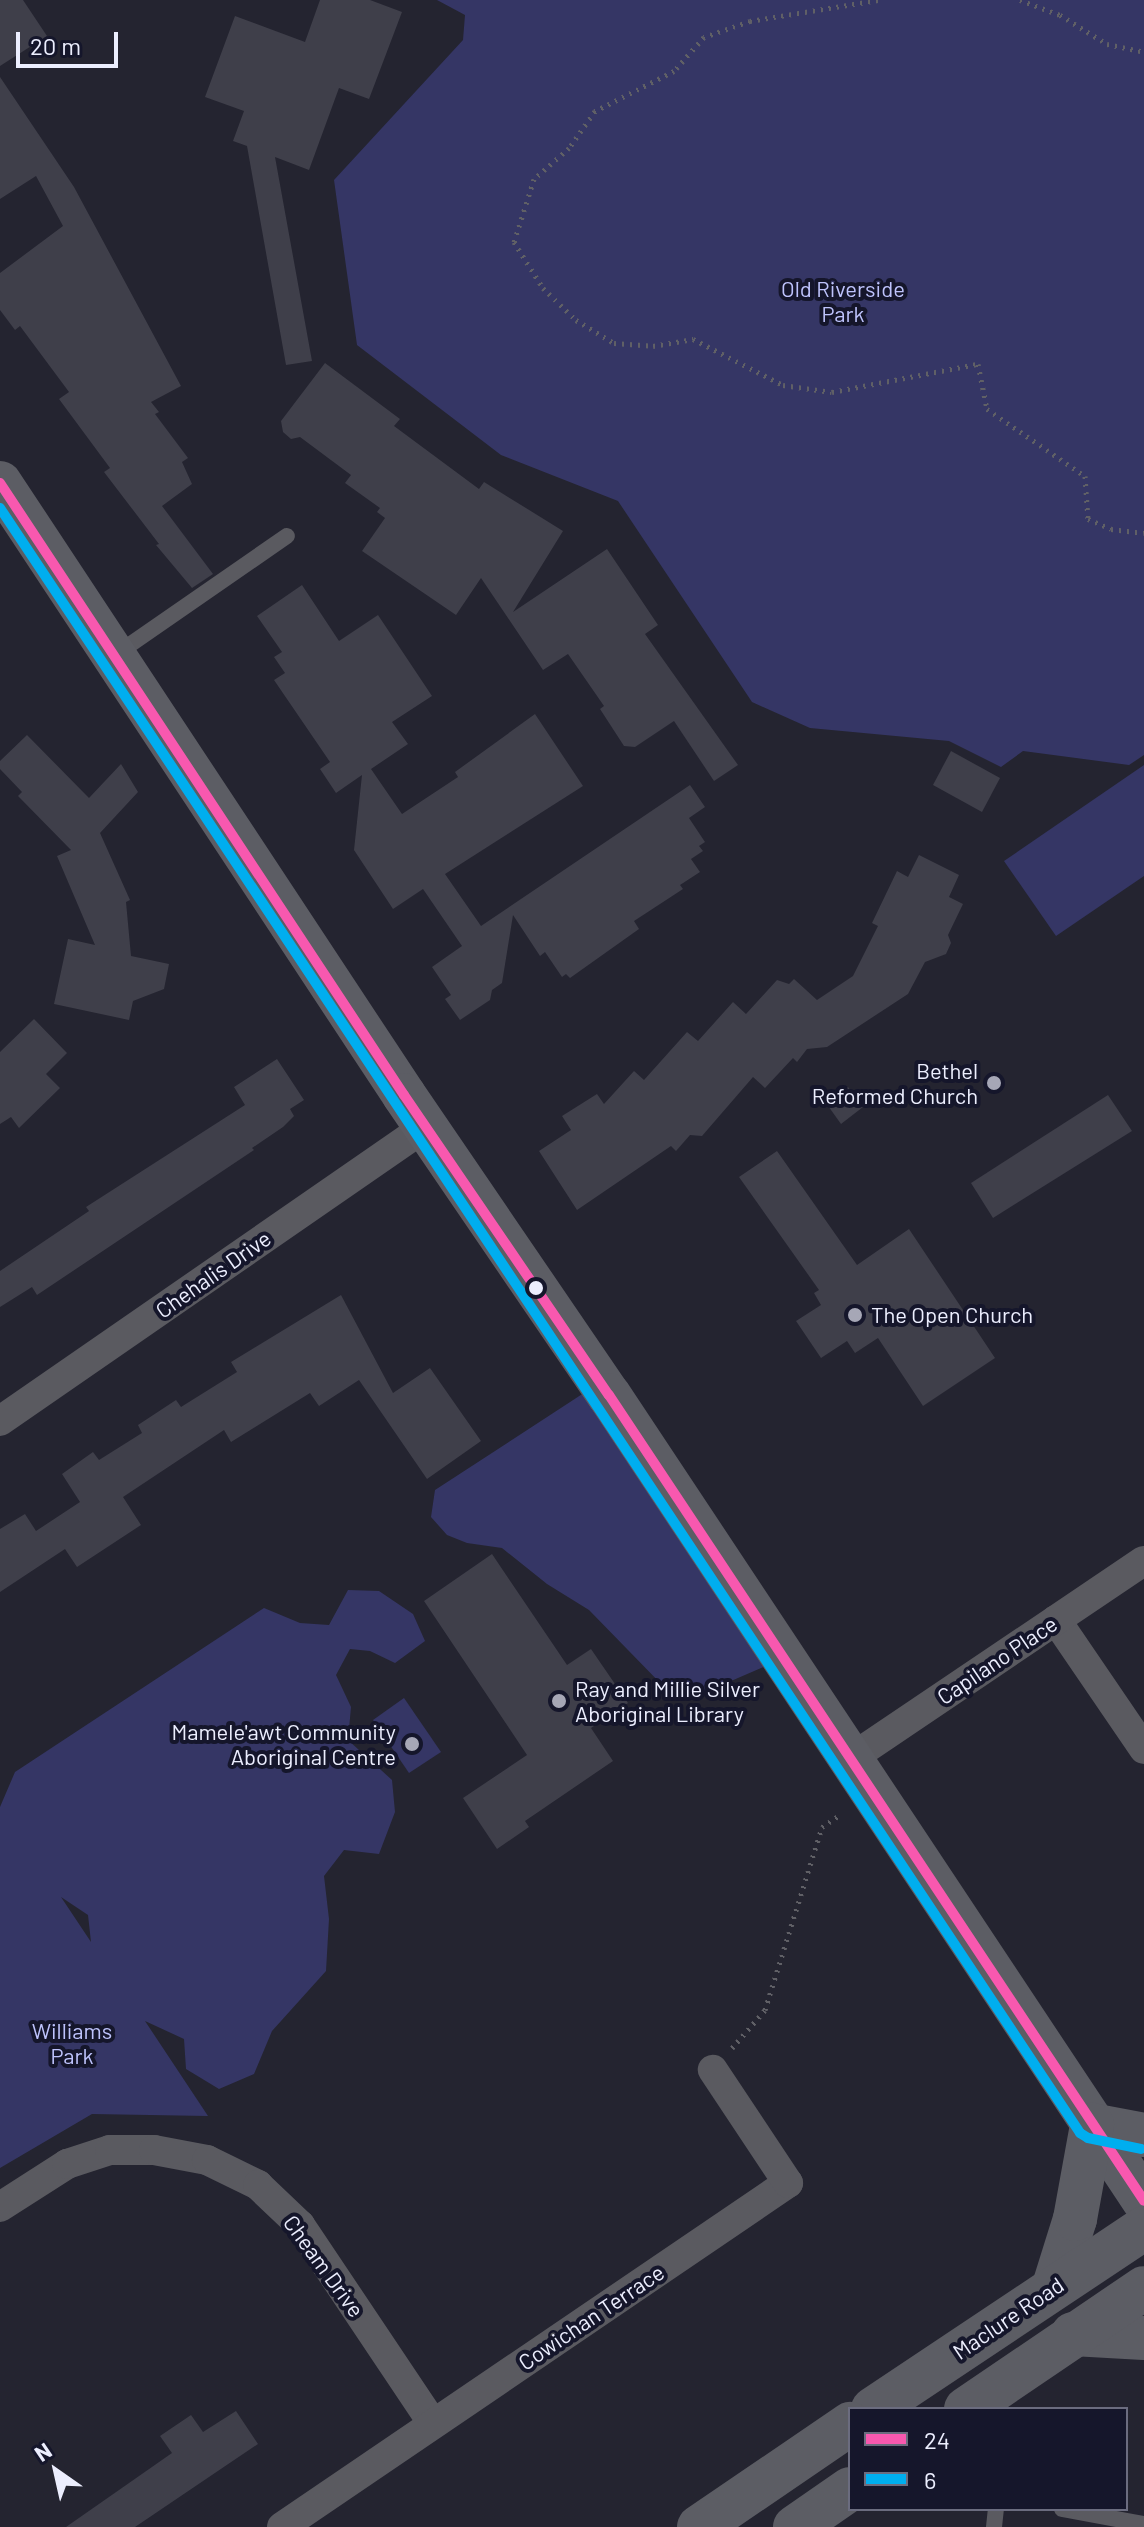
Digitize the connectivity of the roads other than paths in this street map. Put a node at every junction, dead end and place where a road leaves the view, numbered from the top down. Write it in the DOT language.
graph roads {
  1 [pos="0,483"];
  2 [pos="287,536"];
  3 [pos="114,656"];
  4 [pos="425,1127"];
  5 [pos="0,1421"];
  6 [pos="1144,1561"];
  7 [pos="1056,1620"];
  8 [pos="1144,1749"];
  9 [pos="861,1777"];
  10 [pos="713,2070"];
  11 [pos="1092,2125"];
  12 [pos="1144,2135"];
  13 [pos="1144,2201"];
  14 [pos="0,2207"];
  15 [pos="1144,2228"];
  16 [pos="1054,2286"];
  17 [pos="1144,2288"];
  18 [pos="1073,2334"];
  19 [pos="1144,2338"];
  20 [pos="876,2407"];
  21 [pos="969,2407"];
  22 [pos="433,2424"];
  23 [pos="848,2425"];
  24 [pos="848,2490"];
  25 [pos="1073,2511"];
  26 [pos="1144,2524"];
  27 [pos="282,2527"];
  28 [pos="699,2527"];
  29 [pos="795,2527"];
  1 -- 3 [label="main road"];
  2 -- 3 [label="lane"];
  3 -- 4 [label="main road"];
  4 -- 5 [label="street, Chehalis Drive"];
  4 -- 9 [label="main road"];
  6 -- 7 [label="street, Capilano Place"];
  7 -- 8 [label="street"];
  7 -- 9 [label="street, Capilano Place"];
  9 -- 11 [label="main road"];
  10 -- 22 [label="street, Cowichan Terrace"];
  11 -- 12 [label="main road"];
  11 -- 13 [label="main road"];
  11 -- 16 [label="main road"];
  14 -- 22 [label="street, Cheam Drive"];
  15 -- 16 [label="main road, Maclure Road"];
  16 -- 20 [label="main road, Maclure Road"];
  17 -- 18 [label="main road"];
  18 -- 19 [label="main road"];
  18 -- 21 [label="main road"];
  22 -- 27 [label="street, Cowichan Terrace"];
  23 -- 28 [label="main road"];
  24 -- 29 [label="main road"];
  25 -- 26 [label="lane"];
}
